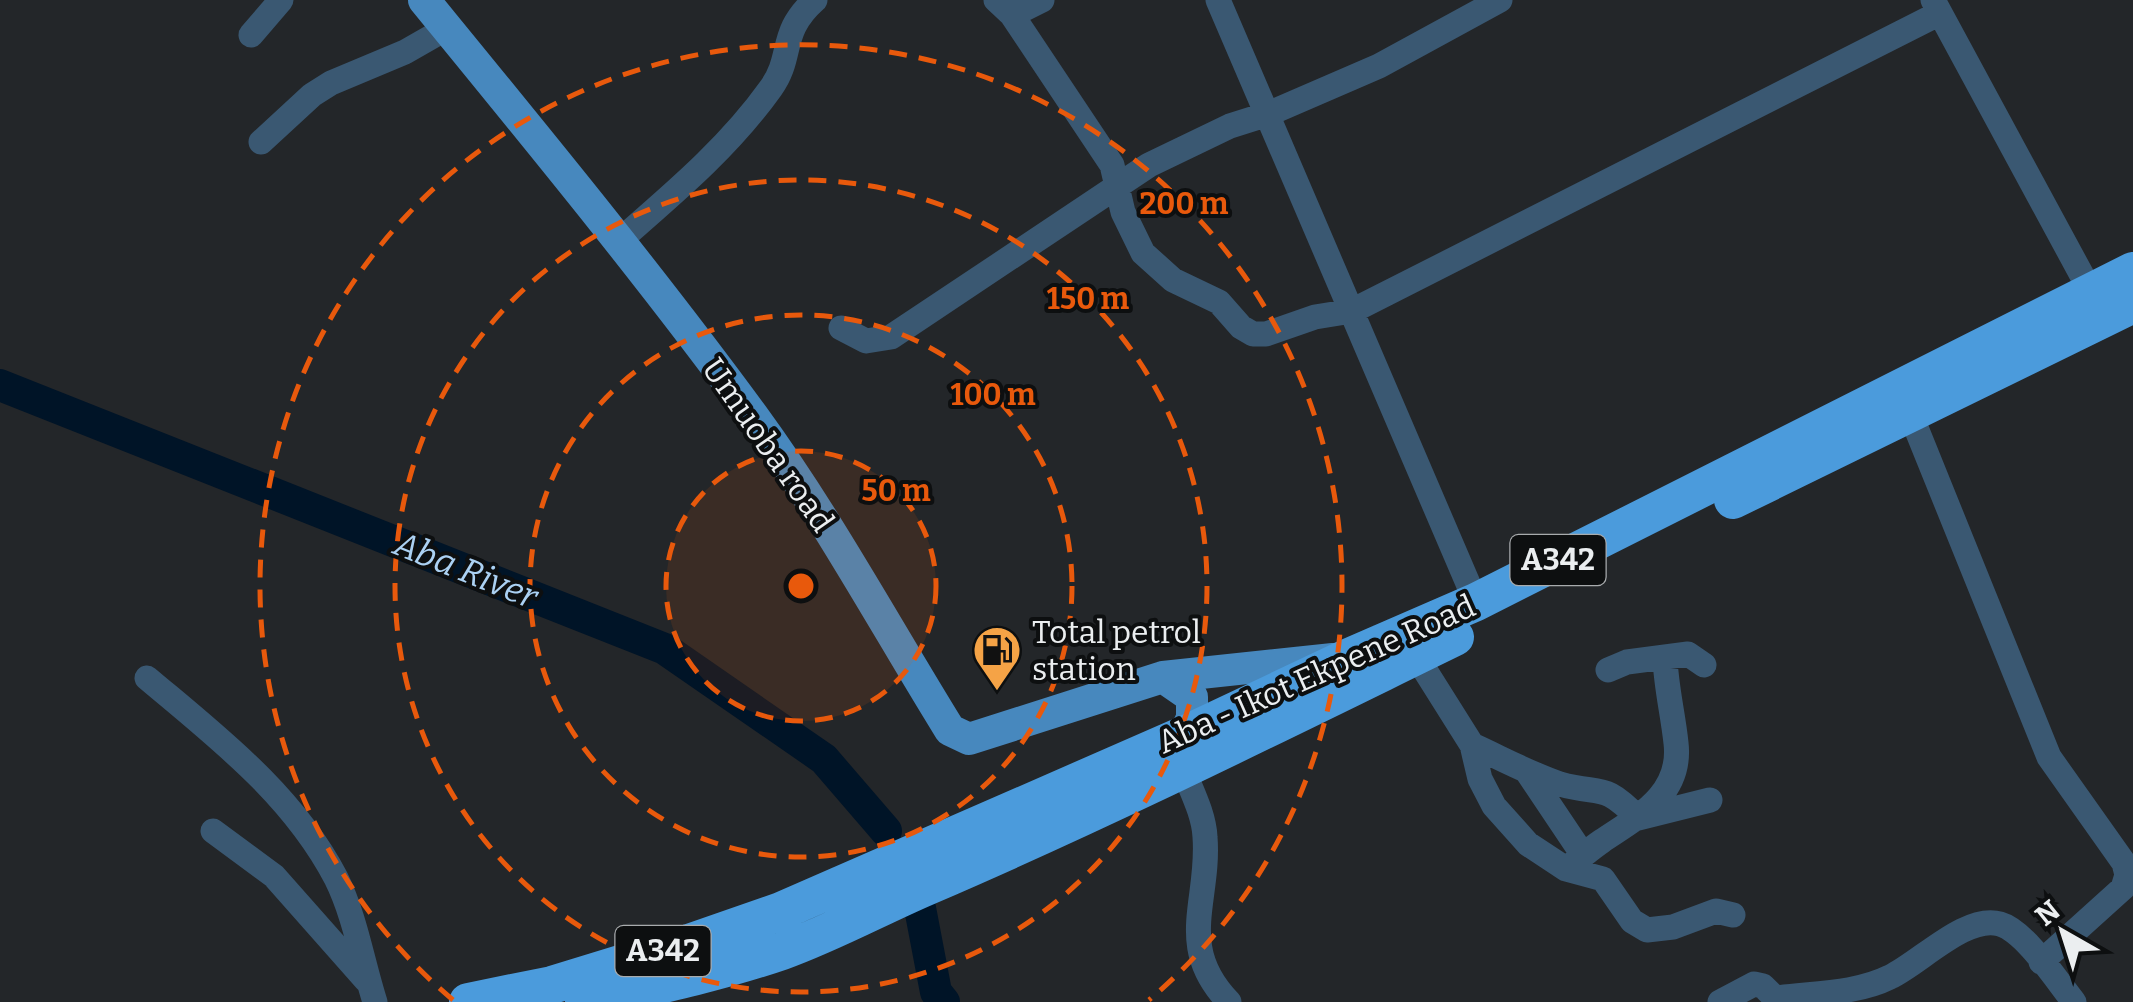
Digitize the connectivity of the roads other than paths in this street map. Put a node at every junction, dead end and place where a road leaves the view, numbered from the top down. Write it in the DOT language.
graph roads {
  1 [pos="282,0"];
  2 [pos="424,0"];
  3 [pos="815,0"];
  4 [pos="1042,0"];
  5 [pos="1218,0"];
  6 [pos="1500,0"];
  7 [pos="1936,7"];
  8 [pos="1004,8"];
  9 [pos="447,28"];
  10 [pos="251,34"];
  11 [pos="1268,114"];
  12 [pos="260,142"];
  13 [pos="1115,187"];
  14 [pos="619,240"];
  15 [pos="2133,271"];
  16 [pos="2091,292"];
  17 [pos="2133,304"];
  18 [pos="1352,311"];
  19 [pos="841,328"];
  20 [pos="1910,414"];
  21 [pos="1476,602"];
  22 [pos="1416,656"];
  23 [pos="1347,658"];
  24 [pos="1655,659"];
  25 [pos="1704,665"];
  26 [pos="1608,670"];
  27 [pos="1163,677"];
  28 [pos="147,678"];
  29 [pos="1472,745"];
  30 [pos="1184,752"];
  31 [pos="1526,770"];
  32 [pos="1710,800"];
  33 [pos="1638,818"];
  34 [pos="213,831"];
  35 [pos="1575,862"];
  36 [pos="1733,916"];
  37 [pos="2042,962"];
  38 [pos="372,993"];
  39 [pos="666,994"];
  40 [pos="1777,1000"];
  41 [pos="468,1002"];
  42 [pos="584,1002"];
  43 [pos="1229,1002"];
  44 [pos="1720,1002"];
  45 [pos="2074,1002"];
  1 -- 10 [label="street"];
  2 -- 9 [label="main road, Umuoba road"];
  3 -- 14 [label="street"];
  4 -- 8 [label="street"];
  5 -- 11 [label="street"];
  6 -- 11 [label="street"];
  7 -- 16 [label="street"];
  7 -- 18 [label="street"];
  8 -- 13 [label="street"];
  9 -- 12 [label="street"];
  9 -- 14 [label="main road, Umuoba road"];
  11 -- 13 [label="street"];
  11 -- 18 [label="street"];
  13 -- 18 [label="street"];
  13 -- 19 [label="street"];
  14 -- 27 [label="main road, Umuoba road"];
  15 -- 16 [label="highway, Aba - Ikot Ekpene Road / A342"];
  16 -- 21 [label="highway, Aba - Ikot Ekpene Road / A342"];
  17 -- 20 [label="highway, Aba - Ikot Ekpene Road / A342"];
  18 -- 21 [label="street"];
  20 -- 22 [label="highway, Aba - Ikot Ekpene Road / A342"];
  20 -- 37 [label="street"];
  21 -- 23 [label="highway, Aba - Ikot Ekpene Road / A342"];
  22 -- 29 [label="street"];
  22 -- 30 [label="highway, Aba - Ikot Ekpene Road / A342"];
  23 -- 27 [label="main road, Umuoba road"];
  23 -- 30 [label="highway, Aba - Ikot Ekpene Road / A342"];
  24 -- 25 [label="street"];
  24 -- 26 [label="street"];
  24 -- 33 [label="street"];
  27 -- 30 [label="main road"];
  28 -- 38 [label="street"];
  29 -- 31 [label="street"];
  29 -- 35 [label="street"];
  30 -- 39 [label="highway, Aba - Ikot Ekpene Road / A342"];
  30 -- 41 [label="highway, Aba - Ikot Ekpene Road / A342"];
  30 -- 43 [label="street"];
  31 -- 33 [label="street"];
  31 -- 35 [label="street"];
  32 -- 33 [label="street"];
  33 -- 35 [label="street"];
  34 -- 38 [label="street"];
  35 -- 36 [label="street"];
  37 -- 40 [label="street"];
  37 -- 45 [label="street"];
  39 -- 42 [label="highway, Aba - Ikot Ekpene Road / A342"];
  40 -- 44 [label="street"];
}
